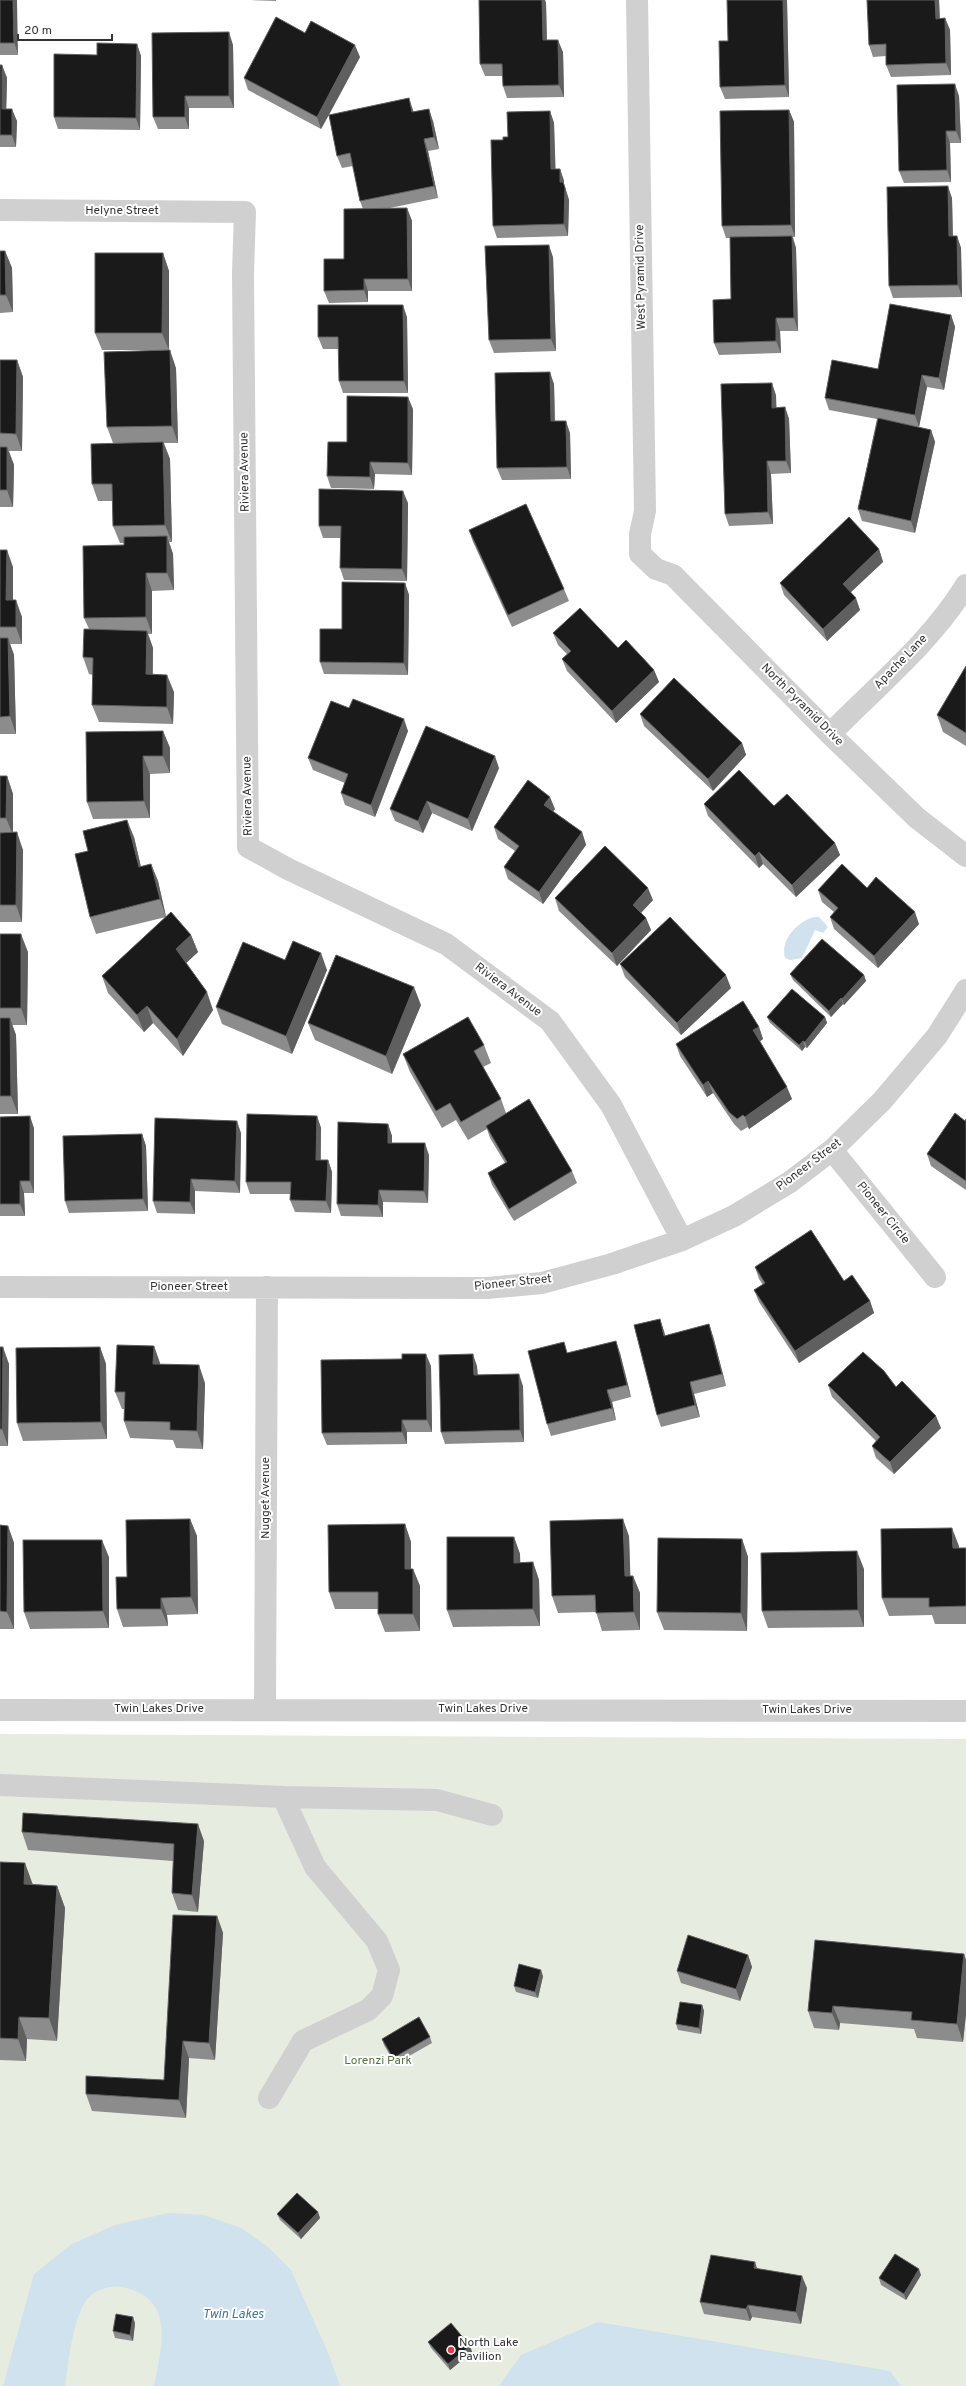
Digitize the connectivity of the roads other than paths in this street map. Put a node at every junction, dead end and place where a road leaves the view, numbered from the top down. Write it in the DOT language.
graph roads {
  1 [pos="637,0"];
  2 [pos="0,210"];
  3 [pos="245,212"];
  4 [pos="640,554"];
  5 [pos="966,585"];
  6 [pos="830,734"];
  7 [pos="966,856"];
  8 [pos="966,990"];
  9 [pos="832,1150"];
  10 [pos="682,1240"];
  11 [pos="935,1277"];
  12 [pos="0,1287"];
  13 [pos="267,1288"];
  14 [pos="265,1709"];
  15 [pos="0,1710"];
  16 [pos="966,1711"];
  17 [pos="0,1785"];
  18 [pos="283,1797"];
  19 [pos="492,1815"];
  20 [pos="269,2098"];
  1 -- 4 [label="street, West Pyramid Drive"];
  2 -- 3 [label="street, Helyne Street"];
  3 -- 10 [label="street, Riviera Avenue"];
  4 -- 6 [label="street, North Pyramid Drive"];
  5 -- 6 [label="street, Apache Lane"];
  6 -- 7 [label="street, North Pyramid Drive"];
  8 -- 9 [label="street, Pioneer Street"];
  9 -- 10 [label="street, Pioneer Street"];
  9 -- 11 [label="street, Pioneer Circle"];
  10 -- 13 [label="street, Pioneer Street"];
  12 -- 13 [label="street, Pioneer Street"];
  13 -- 14 [label="street, Nugget Avenue"];
  14 -- 15 [label="street, Twin Lakes Drive"];
  14 -- 16 [label="street, Twin Lakes Drive"];
  17 -- 18 [label="street"];
  18 -- 19 [label="street"];
  18 -- 20 [label="street"];
}
